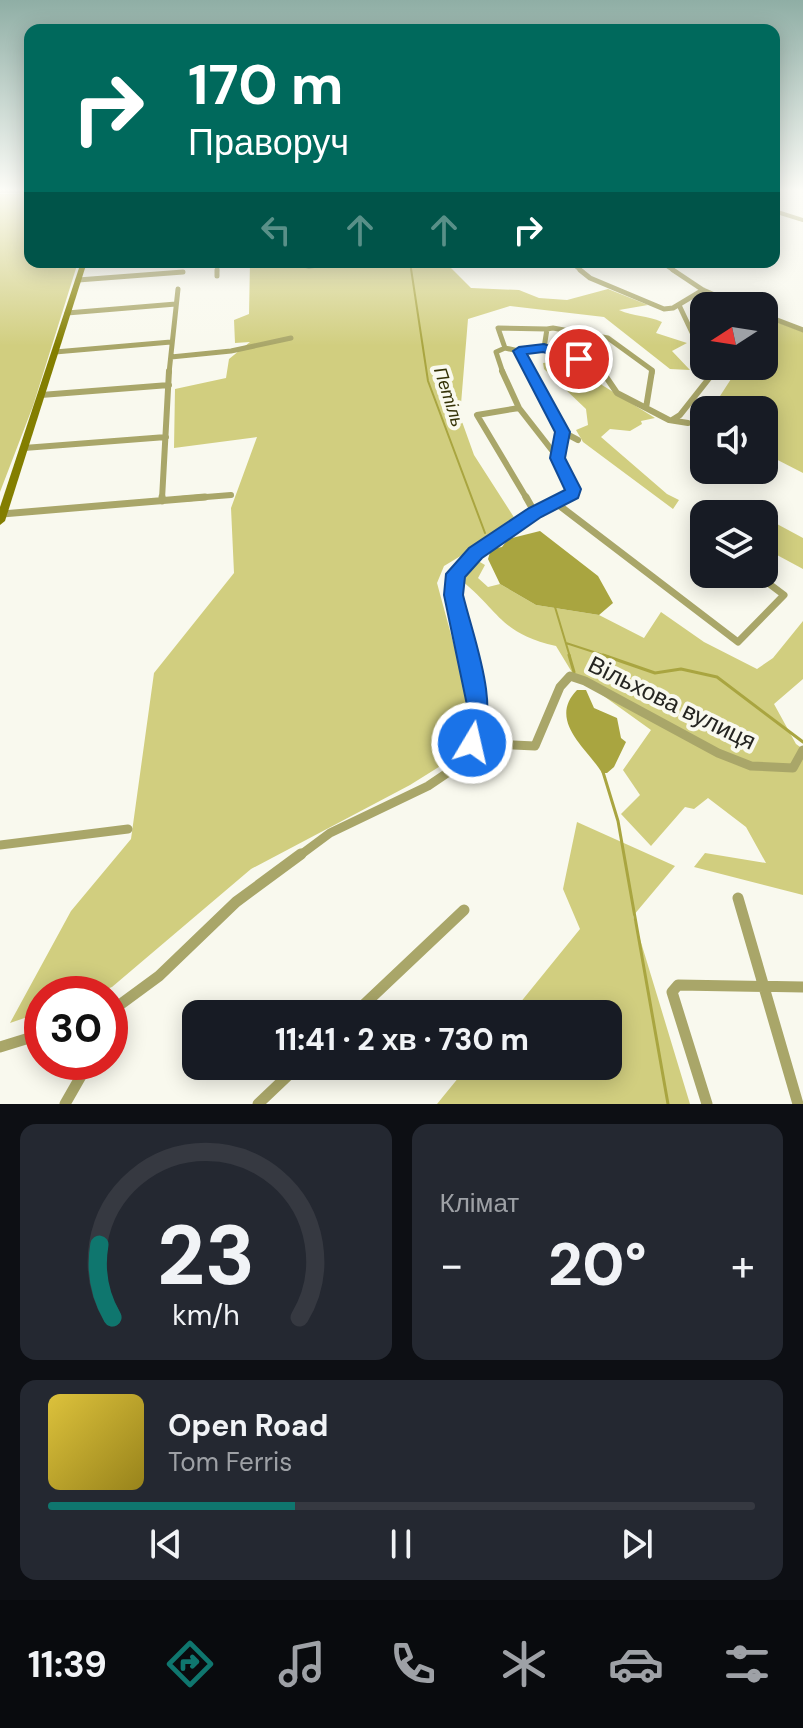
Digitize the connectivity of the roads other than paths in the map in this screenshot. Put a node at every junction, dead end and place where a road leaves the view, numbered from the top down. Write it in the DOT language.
graph roads {
  1 [pos="82,268"];
  2 [pos="218,268"];
  3 [pos="578,268"];
  4 [pos="670,268"];
  5 [pos="183,272"];
  6 [pos="217,276"];
  7 [pos="78,280"];
  8 [pos="178,289"];
  9 [pos="703,290"];
  10 [pos="708,292"];
  11 [pos="176,304"];
  12 [pos="679,305"];
  13 [pos="67,313"];
  14 [pos="778,320"];
  15 [pos="690,328"];
  16 [pos="547,329"];
  17 [pos="803,330"];
  18 [pos="291,338"];
  19 [pos="171,342"];
  20 [pos="505,348"];
  21 [pos="544,348"];
  22 [pos="519,351"];
  23 [pos="55,352"];
  24 [pos="171,357"];
  25 [pos="708,380"];
  26 [pos="169,385"];
  27 [pos="41,395"];
  28 [pos="519,408"];
  29 [pos="646,408"];
  30 [pos="669,420"];
  31 [pos="688,423"];
  32 [pos="563,432"];
  33 [pos="166,437"];
  34 [pos="578,440"];
  35 [pos="24,448"];
  36 [pos="558,458"];
  37 [pos="231,495"];
  38 [pos="162,501"];
  39 [pos="556,503"];
  40 [pos="535,513"];
  41 [pos="1,518"];
  42 [pos="775,588"];
  43 [pos="472,743"];
  44 [pos="803,750"];
  45 [pos="128,829"];
  46 [pos="0,845"];
  47 [pos="738,898"];
  48 [pos="464,910"];
  49 [pos="763,985"];
  50 [pos="803,987"];
  51 [pos="128,1000"];
  52 [pos="369,1000"];
  53 [pos="24,1040"];
  54 [pos="0,1047"];
  55 [pos="79,1080"];
  56 [pos="283,1080"];
  57 [pos="65,1104"];
  58 [pos="258,1104"];
  59 [pos="707,1104"];
  60 [pos="798,1104"];
  1 -- 7 [label="street"];
  2 -- 6 [label="street"];
  3 -- 12 [label="street"];
  4 -- 9 [label="street"];
  5 -- 7 [label="street"];
  7 -- 13 [label="street"];
  8 -- 11 [label="street"];
  9 -- 10 [label="street"];
  9 -- 12 [label="street"];
  11 -- 13 [label="street"];
  11 -- 19 [label="street"];
  12 -- 15 [label="street"];
  13 -- 23 [label="street"];
  14 -- 17 [label="street"];
  16 -- 20 [label="street"];
  16 -- 21 [label="street"];
  16 -- 29 [label="street"];
  18 -- 24 [label="street"];
  19 -- 23 [label="street"];
  19 -- 24 [label="street"];
  20 -- 22 [label="street"];
  20 -- 28 [label="street"];
  21 -- 22 [label="street"];
  21 -- 29 [label="street"];
  22 -- 32 [label="street"];
  23 -- 27 [label="street"];
  24 -- 26 [label="street"];
  25 -- 30 [label="street"];
  26 -- 27 [label="street"];
  26 -- 33 [label="street"];
  27 -- 35 [label="street"];
  28 -- 36 [label="street"];
  28 -- 40 [label="street"];
  29 -- 30 [label="street"];
  30 -- 31 [label="street"];
  32 -- 34 [label="street"];
  32 -- 36 [label="street"];
  33 -- 35 [label="street"];
  33 -- 38 [label="street"];
  35 -- 41 [label="street"];
  36 -- 39 [label="street"];
  37 -- 38 [label="street"];
  38 -- 41 [label="street"];
  39 -- 40 [label="street"];
  39 -- 42 [label="street"];
  40 -- 43 [label="street"];
  43 -- 44 [label="street, Вільхова вулиця"];
  43 -- 51 [label="street"];
  45 -- 46 [label="street"];
  47 -- 49 [label="street"];
  48 -- 52 [label="street"];
  49 -- 50 [label="street"];
  49 -- 59 [label="street"];
  49 -- 60 [label="street"];
  53 -- 54 [label="street"];
  55 -- 57 [label="street"];
  56 -- 58 [label="street"];
}
